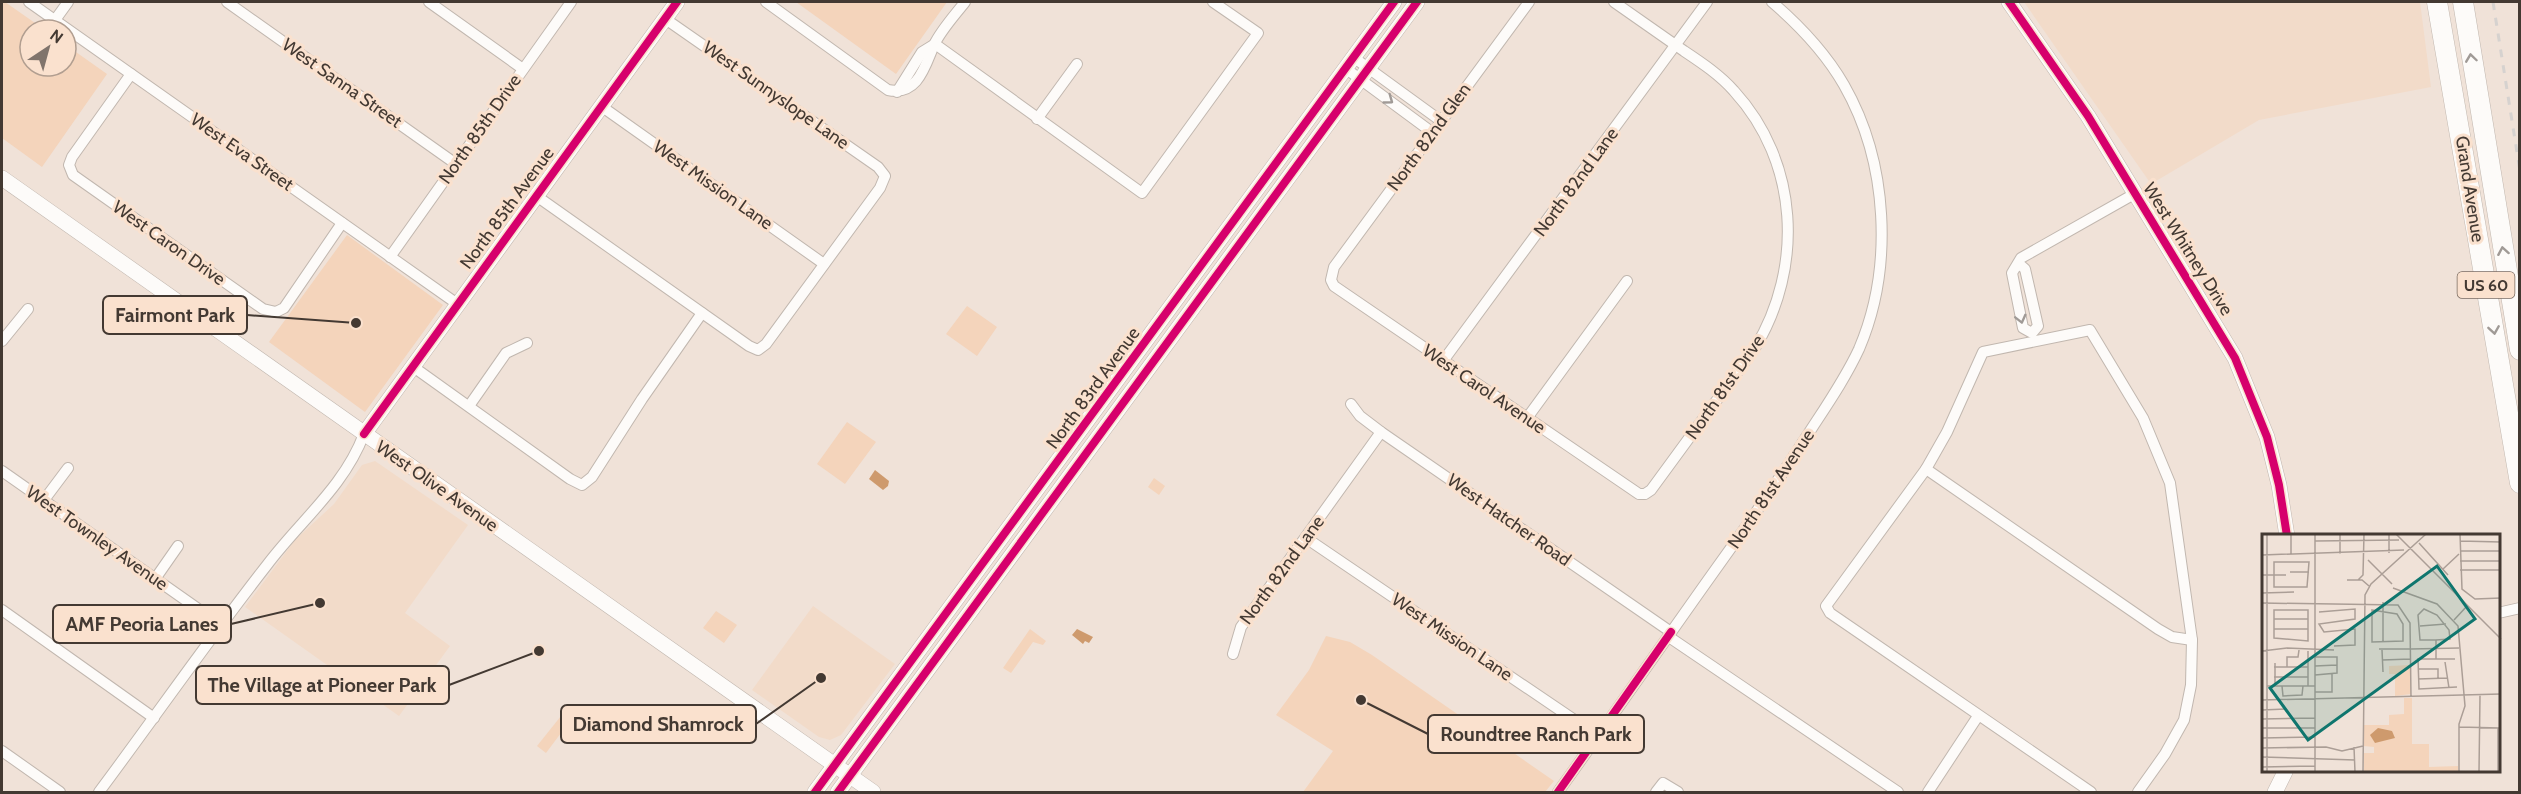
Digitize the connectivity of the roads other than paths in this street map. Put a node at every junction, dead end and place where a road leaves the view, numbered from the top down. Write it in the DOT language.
graph roads {
  1 [pos="28,2"];
  2 [pos="68,2"];
  3 [pos="228,2"];
  4 [pos="429,2"];
  5 [pos="571,2"];
  6 [pos="677,2"];
  7 [pos="766,2"];
  8 [pos="964,2"];
  9 [pos="1213,2"];
  10 [pos="1394,2"];
  11 [pos="1417,2"];
  12 [pos="1529,2"];
  13 [pos="1614,2"];
  14 [pos="1707,2"];
  15 [pos="1772,2"];
  16 [pos="2009,2"];
  17 [pos="2438,2"];
  18 [pos="2463,2"];
  19 [pos="52,18"];
  20 [pos="56,18"];
  21 [pos="664,18"];
  22 [pos="78,36"];
  23 [pos="935,44"];
  24 [pos="1676,45"];
  25 [pos="1349,62"];
  26 [pos="1077,64"];
  27 [pos="523,69"];
  28 [pos="131,74"];
  29 [pos="1364,74"];
  30 [pos="601,105"];
  31 [pos="1037,119"];
  32 [pos="1441,121"];
  33 [pos="1433,133"];
  34 [pos="456,164"];
  35 [pos="2,178"];
  36 [pos="2136,193"];
  37 [pos="535,195"];
  38 [pos="342,223"];
  39 [pos="390,257"];
  40 [pos="824,264"];
  41 [pos="1332,274"];
  42 [pos="1627,281"];
  43 [pos="456,303"];
  44 [pos="28,309"];
  45 [pos="702,313"];
  46 [pos="3,335"];
  47 [pos="2033,338"];
  48 [pos="527,343"];
  49 [pos="2520,350"];
  50 [pos="1443,361"];
  51 [pos="412,366"];
  52 [pos="1351,404"];
  53 [pos="469,406"];
  54 [pos="1527,418"];
  55 [pos="1381,432"];
  56 [pos="364,434"];
  57 [pos="68,468"];
  58 [pos="1926,469"];
  59 [pos="2,471"];
  60 [pos="2520,483"];
  61 [pos="1645,494"];
  62 [pos="44,500"];
  63 [pos="2287,534"];
  64 [pos="1306,538"];
  65 [pos="178,546"];
  66 [pos="986,559"];
  67 [pos="1001,569"];
  68 [pos="155,579"];
  69 [pos="2520,609"];
  70 [pos="2,610"];
  71 [pos="2500,613"];
  72 [pos="221,625"];
  73 [pos="1670,634"];
  74 [pos="2192,640"];
  75 [pos="1233,654"];
  76 [pos="1978,716"];
  77 [pos="154,718"];
  78 [pos="1598,736"];
  79 [pos="2,751"];
  80 [pos="835,766"];
  81 [pos="2284,773"];
  82 [pos="850,776"];
  83 [pos="60,792"];
  84 [pos="99,792"];
  85 [pos="815,792"];
  86 [pos="838,792"];
  87 [pos="873,792"];
  88 [pos="1558,792"];
  89 [pos="1656,792"];
  90 [pos="1678,792"];
  91 [pos="1898,792"];
  92 [pos="1928,792"];
  93 [pos="2091,792"];
  94 [pos="2138,792"];
  95 [pos="2275,792"];
  1 -- 19 [label="street, West Eva Street"];
  2 -- 20 [label="street"];
  3 -- 34 [label="street, West Sanna Street"];
  4 -- 27 [label="street"];
  5 -- 27 [label="street, North 85th Drive"];
  6 -- 21 [label="main road, North 85th Avenue"];
  7 -- 23 [label="street"];
  8 -- 23 [label="street"];
  9 -- 31 [label="street"];
  10 -- 25 [label="main road, North 83rd Avenue"];
  11 -- 29 [label="main road, North 83rd Avenue"];
  12 -- 32 [label="street, North 82nd Glen"];
  13 -- 24 [label="street, North 81st Drive"];
  14 -- 24 [label="street, North 82nd Lane"];
  15 -- 73 [label="street, North 81st Avenue"];
  16 -- 36 [label="main road, West Whitney Drive"];
  17 -- 60 [label="highway, Grand Avenue / US 60, one-way"];
  49 -- 18 [label="highway, Grand Avenue / US 60, one-way"];
  21 -- 30 [label="main road, North 85th Avenue"];
  21 -- 40 [label="street, West Sunnyslope Lane"];
  22 -- 28 [label="street, West Eva Street"];
  23 -- 31 [label="street"];
  24 -- 50 [label="street, North 82nd Lane"];
  24 -- 61 [label="street, North 81st Drive"];
  25 -- 29 [label="street"];
  25 -- 66 [label="main road, North 83rd Avenue"];
  26 -- 31 [label="street"];
  27 -- 34 [label="street, North 85th Drive"];
  28 -- 38 [label="street, West Eva Street"];
  28 -- 38 [label="street, West Caron Drive"];
  29 -- 32 [label="street"];
  29 -- 33 [label="street, one-way"];
  29 -- 67 [label="main road, North 83rd Avenue"];
  30 -- 37 [label="main road, North 85th Avenue"];
  30 -- 40 [label="street, West Mission Lane"];
  32 -- 33 [label="street, North 82nd Glen"];
  33 -- 41 [label="street, North 82nd Glen"];
  34 -- 39 [label="street, North 85th Drive"];
  35 -- 56 [label="main road, West Olive Avenue"];
  36 -- 47 [label="street"];
  36 -- 63 [label="main road, West Whitney Drive"];
  37 -- 43 [label="main road, North 85th Avenue"];
  37 -- 45 [label="street"];
  38 -- 39 [label="street, West Eva Street"];
  39 -- 43 [label="street, West Eva Street"];
  40 -- 45 [label="street"];
  41 -- 50 [label="street, West Carol Avenue"];
  42 -- 54 [label="street"];
  43 -- 51 [label="main road, North 85th Avenue"];
  44 -- 46 [label="street"];
  45 -- 53 [label="street"];
  47 -- 58 [label="street"];
  47 -- 74 [label="street"];
  48 -- 53 [label="street"];
  50 -- 54 [label="street, West Carol Avenue"];
  51 -- 53 [label="street"];
  51 -- 56 [label="main road, North 85th Avenue"];
  52 -- 55 [label="street, West Hatcher Road"];
  54 -- 61 [label="street, West Carol Avenue"];
  55 -- 64 [label="street, North 82nd Lane"];
  55 -- 73 [label="street, West Hatcher Road"];
  56 -- 72 [label="street, North 85th Avenue"];
  56 -- 80 [label="main road, West Olive Avenue"];
  57 -- 62 [label="street"];
  58 -- 74 [label="street"];
  58 -- 76 [label="street"];
  59 -- 62 [label="street, West Townley Avenue"];
  62 -- 68 [label="street, West Townley Avenue"];
  64 -- 75 [label="street, North 82nd Lane"];
  64 -- 78 [label="street, West Mission Lane"];
  65 -- 68 [label="street"];
  66 -- 67 [label="main road"];
  66 -- 80 [label="main road, North 83rd Avenue"];
  67 -- 82 [label="main road, North 83rd Avenue"];
  68 -- 72 [label="street, West Townley Avenue"];
  69 -- 71 [label="street"];
  70 -- 77 [label="street"];
  72 -- 77 [label="street, North 85th Avenue"];
  73 -- 78 [label="street, North 81st Avenue"];
  73 -- 91 [label="street, West Hatcher Road"];
  74 -- 94 [label="street"];
  76 -- 92 [label="street"];
  76 -- 93 [label="street"];
  77 -- 84 [label="street, North 85th Avenue"];
  78 -- 88 [label="street, North 81st Avenue"];
  79 -- 83 [label="street"];
  80 -- 82 [label="main road, West Olive Avenue"];
  80 -- 85 [label="main road, North 83rd Avenue"];
  81 -- 95 [label="main road"];
  82 -- 86 [label="main road, North 83rd Avenue"];
  82 -- 87 [label="main road, West Olive Avenue"];
  89 -- 90 [label="street"];
}
